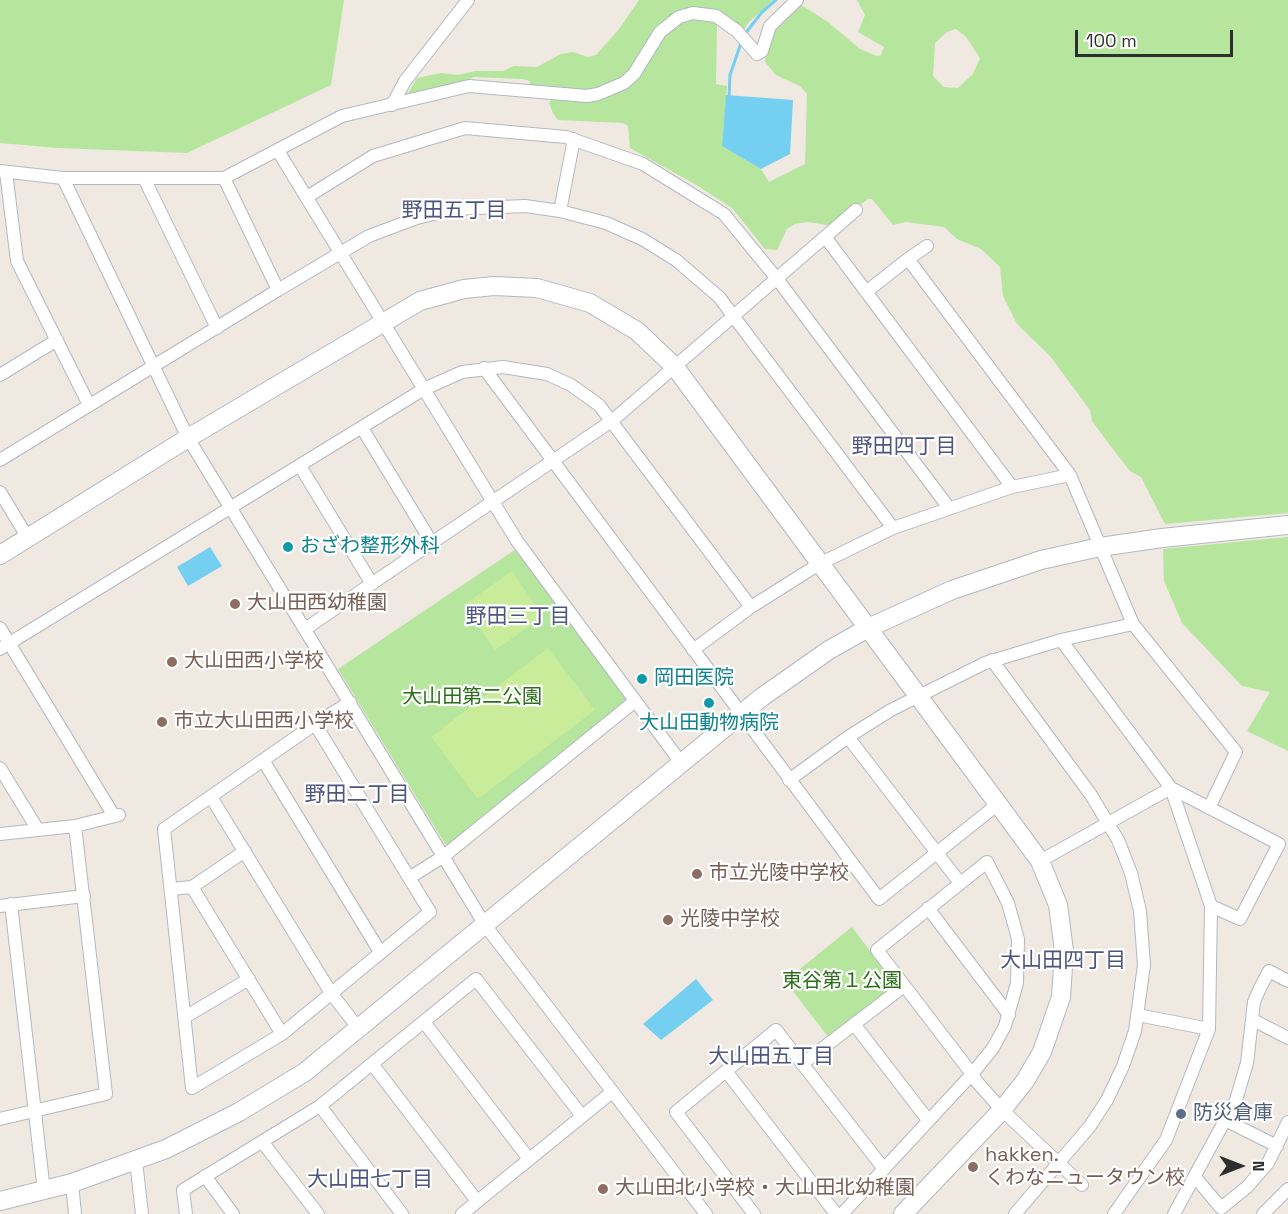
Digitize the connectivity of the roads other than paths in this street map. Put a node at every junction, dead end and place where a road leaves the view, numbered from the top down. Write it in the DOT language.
graph roads {
  1 [pos="468,0"];
  2 [pos="797,0"];
  3 [pos="392,105"];
  4 [pos="574,139"];
  5 [pos="278,151"];
  6 [pos="3,172"];
  7 [pos="63,178"];
  8 [pos="144,178"];
  9 [pos="224,178"];
  10 [pos="307,197"];
  11 [pos="856,210"];
  12 [pos="560,211"];
  13 [pos="826,238"];
  14 [pos="927,246"];
  15 [pos="340,253"];
  16 [pos="908,260"];
  17 [pos="778,280"];
  18 [pos="278,290"];
  19 [pos="866,292"];
  20 [pos="735,315"];
  21 [pos="381,322"];
  22 [pos="216,328"];
  23 [pos="57,340"];
  24 [pos="154,367"];
  25 [pos="675,367"];
  26 [pos="484,368"];
  27 [pos="0,375"];
  28 [pos="424,389"];
  29 [pos="89,405"];
  30 [pos="613,420"];
  31 [pos="362,428"];
  32 [pos="188,438"];
  33 [pos="0,460"];
  34 [pos="552,461"];
  35 [pos="300,466"];
  36 [pos="1070,475"];
  37 [pos="1012,487"];
  38 [pos="0,492"];
  39 [pos="492,502"];
  40 [pos="231,508"];
  41 [pos="949,508"];
  42 [pos="1288,525"];
  43 [pos="893,528"];
  44 [pos="28,538"];
  45 [pos="432,543"];
  46 [pos="1100,547"];
  47 [pos="0,555"];
  48 [pos="819,564"];
  49 [pos="372,584"];
  50 [pos="751,607"];
  51 [pos="1133,624"];
  52 [pos="0,628"];
  53 [pos="868,628"];
  54 [pos="305,629"];
  55 [pos="1061,640"];
  56 [pos="5,646"];
  57 [pos="693,650"];
  58 [pos="992,660"];
  59 [pos="918,695"];
  60 [pos="634,700"];
  61 [pos="350,702"];
  62 [pos="742,715"];
  63 [pos="315,724"];
  64 [pos="848,736"];
  65 [pos="263,760"];
  66 [pos="682,764"];
  67 [pos="0,768"];
  68 [pos="789,780"];
  69 [pos="1171,788"];
  70 [pos="211,796"];
  71 [pos="998,804"];
  72 [pos="1209,808"];
  73 [pos="1110,824"];
  74 [pos="75,826"];
  75 [pos="38,830"];
  76 [pos="0,834"];
  77 [pos="245,851"];
  78 [pos="936,854"];
  79 [pos="444,856"];
  80 [pos="1040,861"];
  81 [pos="409,878"];
  82 [pos="960,883"];
  83 [pos="192,887"];
  84 [pos="171,890"];
  85 [pos="84,896"];
  86 [pos="6,905"];
  87 [pos="1211,906"];
  88 [pos="928,908"];
  89 [pos="485,925"];
  90 [pos="380,952"];
  91 [pos="249,979"];
  92 [pos="1288,981"];
  93 [pos="904,986"];
  94 [pos="331,993"];
  95 [pos="1009,1015"];
  96 [pos="1138,1016"];
  97 [pos="185,1017"];
  98 [pos="1253,1020"];
  99 [pos="424,1022"];
  100 [pos="854,1024"];
  101 [pos="359,1029"];
  102 [pos="1209,1029"];
  103 [pos="282,1034"];
  104 [pos="1288,1038"];
  105 [pos="802,1064"];
  106 [pos="373,1065"];
  107 [pos="726,1071"];
  108 [pos="972,1074"];
  109 [pos="612,1092"];
  110 [pos="320,1106"];
  111 [pos="1002,1110"];
  112 [pos="35,1111"];
  113 [pos="582,1116"];
  114 [pos="0,1119"];
  115 [pos="928,1120"];
  116 [pos="1227,1121"];
  117 [pos="1288,1122"];
  118 [pos="263,1143"];
  119 [pos="1282,1146"];
  120 [pos="530,1159"];
  121 [pos="136,1161"];
  122 [pos="1059,1164"];
  123 [pos="884,1169"];
  124 [pos="205,1176"];
  125 [pos="1195,1177"];
  126 [pos="72,1183"];
  127 [pos="1082,1185"];
  128 [pos="1288,1189"];
  129 [pos="44,1191"];
  130 [pos="0,1201"];
  131 [pos="477,1201"];
  132 [pos="1115,1213"];
  133 [pos="75,1214"];
  134 [pos="142,1214"];
  135 [pos="186,1214"];
  136 [pos="233,1214"];
  137 [pos="318,1214"];
  138 [pos="402,1214"];
  139 [pos="462,1214"];
  140 [pos="706,1214"];
  141 [pos="754,1214"];
  142 [pos="836,1214"];
  143 [pos="842,1214"];
  144 [pos="903,1214"];
  145 [pos="1015,1214"];
  146 [pos="1174,1214"];
  147 [pos="1263,1214"];
  1 -- 3 [label="street"];
  2 -- 3 [label="street"];
  3 -- 5 [label="street"];
  4 -- 10 [label="street"];
  4 -- 12 [label="street"];
  4 -- 17 [label="street"];
  5 -- 9 [label="street"];
  5 -- 10 [label="street"];
  6 -- 7 [label="street"];
  6 -- 23 [label="street"];
  7 -- 8 [label="street"];
  7 -- 24 [label="street"];
  8 -- 9 [label="street"];
  8 -- 22 [label="street"];
  9 -- 18 [label="street"];
  10 -- 15 [label="street"];
  11 -- 13 [label="street"];
  12 -- 15 [label="street"];
  12 -- 20 [label="street"];
  13 -- 17 [label="street"];
  13 -- 19 [label="street"];
  14 -- 16 [label="street"];
  15 -- 18 [label="street"];
  15 -- 21 [label="street"];
  16 -- 19 [label="street"];
  16 -- 36 [label="street"];
  17 -- 20 [label="street"];
  17 -- 41 [label="street"];
  18 -- 22 [label="street"];
  19 -- 37 [label="street"];
  20 -- 25 [label="street"];
  20 -- 43 [label="street"];
  21 -- 25 [label="street"];
  21 -- 28 [label="street"];
  21 -- 32 [label="street"];
  22 -- 24 [label="street"];
  23 -- 27 [label="street"];
  23 -- 29 [label="street"];
  24 -- 29 [label="street"];
  24 -- 32 [label="street"];
  25 -- 30 [label="street"];
  25 -- 48 [label="street"];
  26 -- 28 [label="street"];
  26 -- 30 [label="street"];
  26 -- 34 [label="street"];
  28 -- 31 [label="street"];
  28 -- 39 [label="street"];
  29 -- 33 [label="street"];
  30 -- 34 [label="street"];
  30 -- 50 [label="street"];
  31 -- 35 [label="street"];
  31 -- 45 [label="street"];
  32 -- 40 [label="street"];
  32 -- 44 [label="street"];
  34 -- 39 [label="street"];
  34 -- 57 [label="street"];
  35 -- 40 [label="street"];
  35 -- 49 [label="street"];
  36 -- 37 [label="street"];
  36 -- 46 [label="street"];
  37 -- 41 [label="street"];
  38 -- 44 [label="street"];
  39 -- 45 [label="street"];
  39 -- 60 [label="street"];
  40 -- 54 [label="street"];
  40 -- 56 [label="street"];
  41 -- 43 [label="street"];
  42 -- 46 [label="street"];
  43 -- 48 [label="street"];
  44 -- 47 [label="street"];
  45 -- 49 [label="street"];
  46 -- 51 [label="street"];
  46 -- 53 [label="street"];
  48 -- 50 [label="street"];
  48 -- 53 [label="street"];
  49 -- 54 [label="street"];
  50 -- 57 [label="street"];
  51 -- 55 [label="street"];
  51 -- 72 [label="street"];
  52 -- 56 [label="street"];
  53 -- 59 [label="street"];
  53 -- 62 [label="street"];
  54 -- 61 [label="street"];
  55 -- 58 [label="street"];
  55 -- 69 [label="street"];
  56 -- 74 [label="street"];
  57 -- 62 [label="street"];
  58 -- 59 [label="street"];
  58 -- 73 [label="street"];
  59 -- 64 [label="street"];
  59 -- 71 [label="street"];
  60 -- 66 [label="street"];
  60 -- 79 [label="street"];
  61 -- 63 [label="street"];
  61 -- 79 [label="street"];
  62 -- 66 [label="street"];
  62 -- 68 [label="street"];
  63 -- 65 [label="street"];
  63 -- 81 [label="street"];
  64 -- 68 [label="street"];
  64 -- 78 [label="street"];
  65 -- 70 [label="street"];
  65 -- 90 [label="street"];
  66 -- 89 [label="street"];
  67 -- 75 [label="street"];
  68 -- 78 [label="street"];
  69 -- 72 [label="street"];
  69 -- 73 [label="street"];
  69 -- 87 [label="street"];
  70 -- 77 [label="street"];
  70 -- 84 [label="street"];
  71 -- 78 [label="street"];
  71 -- 80 [label="street"];
  72 -- 87 [label="street"];
  73 -- 80 [label="street"];
  73 -- 96 [label="street"];
  74 -- 75 [label="street"];
  74 -- 85 [label="street"];
  75 -- 76 [label="street"];
  77 -- 83 [label="street"];
  77 -- 94 [label="street"];
  78 -- 82 [label="street"];
  79 -- 81 [label="street"];
  79 -- 89 [label="street"];
  80 -- 111 [label="street"];
  81 -- 90 [label="street"];
  82 -- 88 [label="street"];
  82 -- 95 [label="street"];
  83 -- 84 [label="street"];
  83 -- 91 [label="street"];
  84 -- 97 [label="street"];
  85 -- 86 [label="street"];
  85 -- 112 [label="street"];
  86 -- 112 [label="street"];
  87 -- 102 [label="street"];
  88 -- 93 [label="street"];
  88 -- 95 [label="street"];
  89 -- 101 [label="street"];
  89 -- 109 [label="street"];
  90 -- 94 [label="street"];
  91 -- 97 [label="street"];
  91 -- 103 [label="street"];
  92 -- 98 [label="street"];
  93 -- 100 [label="street"];
  93 -- 108 [label="street"];
  94 -- 101 [label="street"];
  94 -- 103 [label="street"];
  95 -- 108 [label="street"];
  96 -- 102 [label="street"];
  96 -- 122 [label="street"];
  97 -- 103 [label="street"];
  98 -- 104 [label="street"];
  98 -- 116 [label="street"];
  99 -- 106 [label="street"];
  99 -- 113 [label="street"];
  99 -- 120 [label="street"];
  100 -- 105 [label="street"];
  100 -- 115 [label="street"];
  101 -- 121 [label="street"];
  102 -- 132 [label="street"];
  105 -- 107 [label="street"];
  105 -- 123 [label="street"];
  106 -- 110 [label="street"];
  106 -- 131 [label="street"];
  107 -- 141 [label="street"];
  107 -- 142 [label="street"];
  108 -- 111 [label="street"];
  108 -- 115 [label="street"];
  109 -- 113 [label="street"];
  109 -- 140 [label="street"];
  110 -- 118 [label="street"];
  110 -- 138 [label="street"];
  111 -- 122 [label="street"];
  111 -- 144 [label="street"];
  112 -- 114 [label="street"];
  112 -- 129 [label="street"];
  113 -- 120 [label="street"];
  115 -- 123 [label="street"];
  116 -- 119 [label="street"];
  116 -- 125 [label="street"];
  117 -- 119 [label="street"];
  118 -- 124 [label="street"];
  118 -- 137 [label="street"];
  119 -- 125 [label="street"];
  120 -- 131 [label="street"];
  121 -- 126 [label="street"];
  121 -- 134 [label="street"];
  122 -- 127 [label="street"];
  122 -- 145 [label="street"];
  123 -- 143 [label="street"];
  124 -- 135 [label="street"];
  124 -- 136 [label="street"];
  125 -- 146 [label="street"];
  126 -- 129 [label="street"];
  126 -- 133 [label="street"];
  128 -- 147 [label="street"];
  129 -- 130 [label="street"];
  131 -- 139 [label="street"];
}
